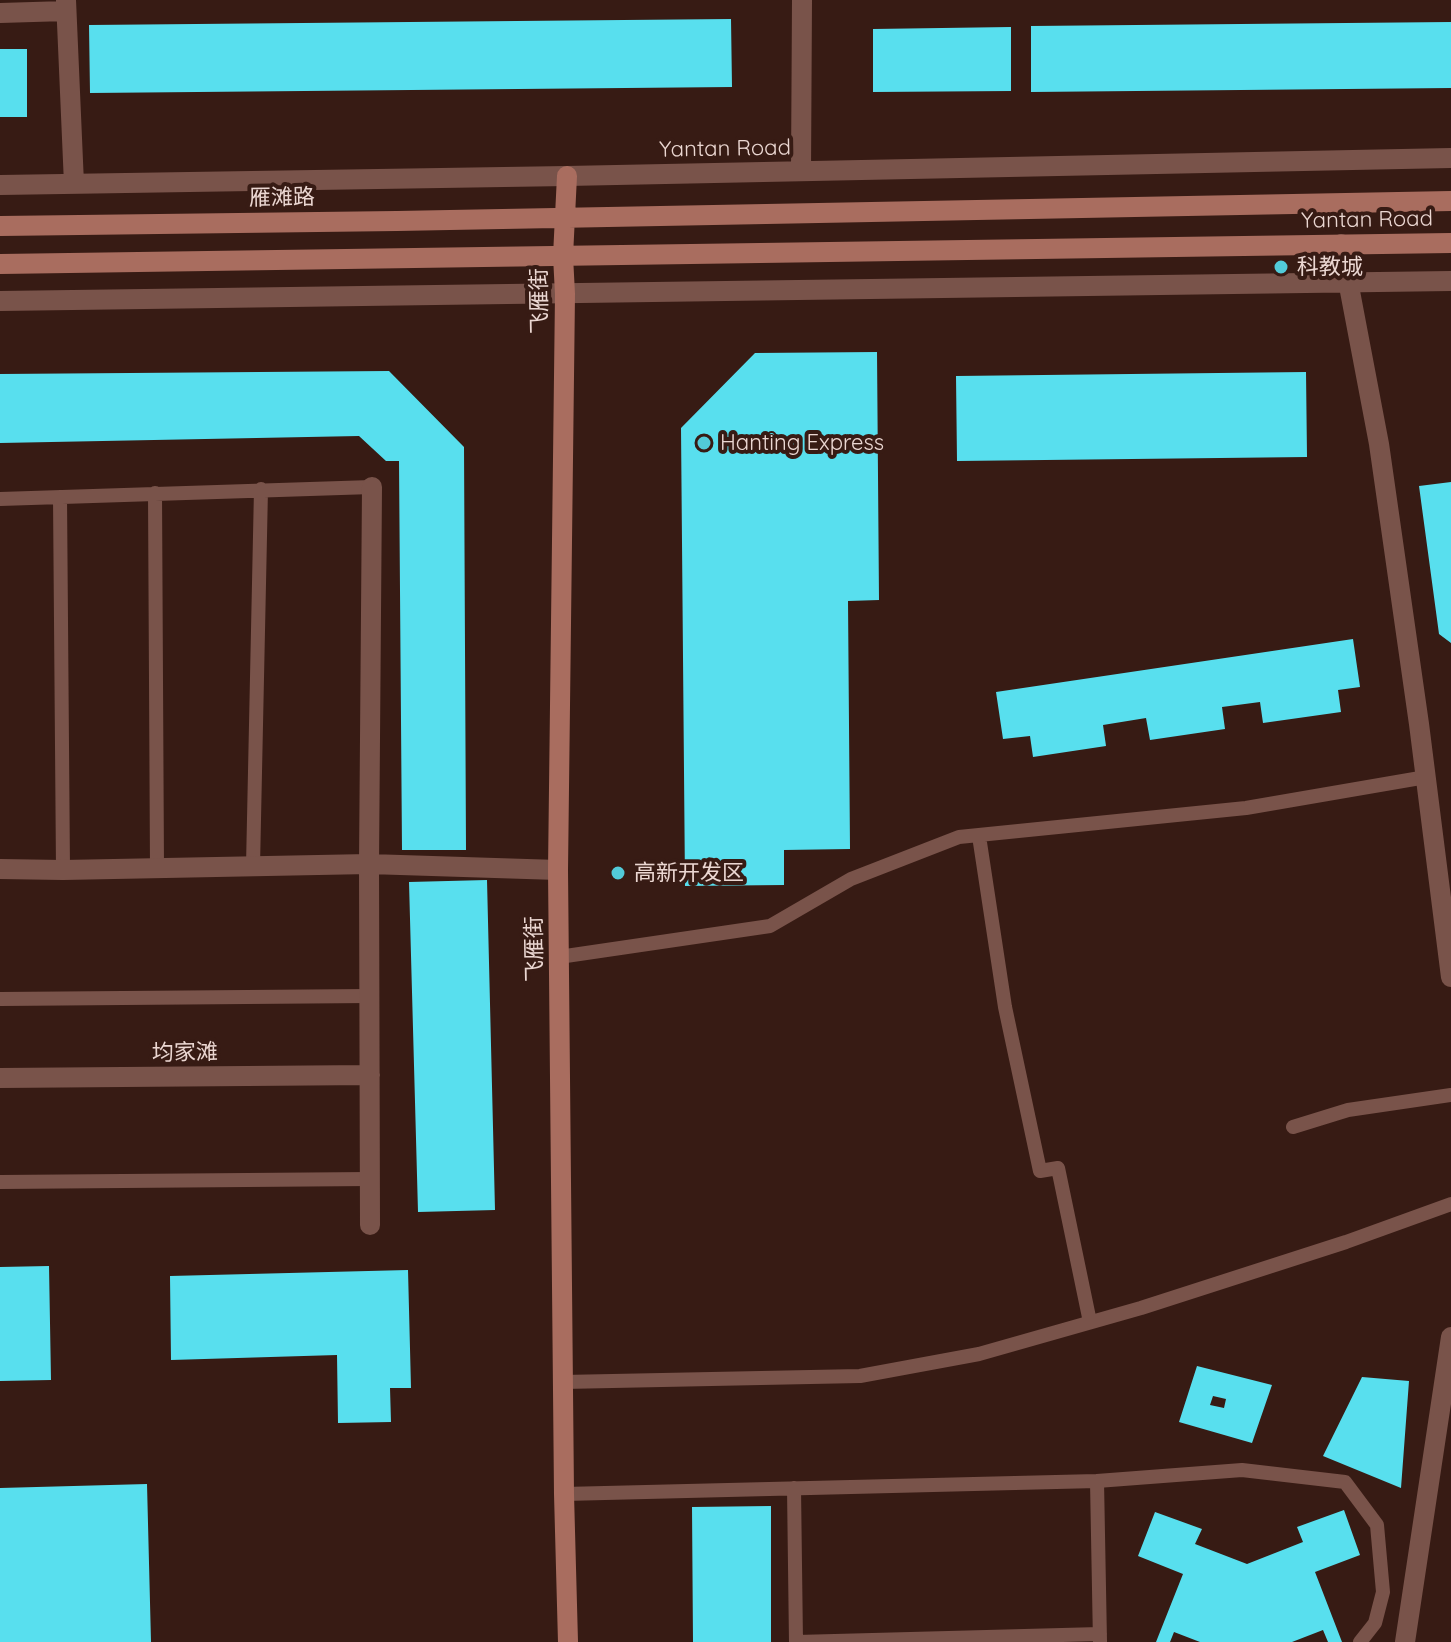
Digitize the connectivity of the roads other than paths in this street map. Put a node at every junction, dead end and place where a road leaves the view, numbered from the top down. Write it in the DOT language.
graph roads {
  1 [pos="802,0"];
  2 [pos="66,6"];
  3 [pos="0,13"];
  4 [pos="1451,158"];
  5 [pos="801,171"];
  6 [pos="567,176"];
  7 [pos="74,184"];
  8 [pos="0,185"];
  9 [pos="1451,201"];
  10 [pos="564,218"];
  11 [pos="0,226"];
  12 [pos="1451,243"];
  13 [pos="1341,244"];
  14 [pos="563,256"];
  15 [pos="0,264"];
  16 [pos="1451,281"];
  17 [pos="1348,283"];
  18 [pos="565,294"];
  19 [pos="0,301"];
  20 [pos="372,487"];
  21 [pos="261,489"];
  22 [pos="155,493"];
  23 [pos="60,497"];
  24 [pos="0,499"];
  25 [pos="1426,777"];
  26 [pos="979,836"];
  27 [pos="369,864"];
  28 [pos="253,866"];
  29 [pos="157,868"];
  30 [pos="0,869"];
  31 [pos="63,870"];
  32 [pos="558,870"];
  33 [pos="559,957"];
  34 [pos="1451,977"];
  35 [pos="370,996"];
  36 [pos="0,999"];
  37 [pos="370,1075"];
  38 [pos="0,1078"];
  39 [pos="1451,1095"];
  40 [pos="1293,1127"];
  41 [pos="370,1179"];
  42 [pos="0,1182"];
  43 [pos="1451,1204"];
  44 [pos="370,1225"];
  45 [pos="1090,1322"];
  46 [pos="1451,1337"];
  47 [pos="563,1382"];
  48 [pos="1097,1481"];
  49 [pos="794,1488"];
  50 [pos="564,1494"];
  51 [pos="1100,1638"];
  52 [pos="568,1642"];
  53 [pos="796,1642"];
  54 [pos="1360,1642"];
  55 [pos="1405,1642"];
  1 -- 5 [label="street"];
  2 -- 3 [label="street"];
  2 -- 7 [label="street"];
  4 -- 5 [label="street, Yantan Road"];
  5 -- 6 [label="street, Yantan Road"];
  6 -- 7 [label="street, Yantan Road"];
  6 -- 10 [label="main road, 飞雁街"];
  7 -- 8 [label="street, Yantan Road"];
  9 -- 10 [label="main road, Yantan Road"];
  10 -- 11 [label="main road, 雁滩路"];
  10 -- 14 [label="main road, 飞雁街"];
  12 -- 13 [label="main road, Yantan Road"];
  13 -- 14 [label="main road, Yantan Road"];
  13 -- 17 [label="street"];
  14 -- 15 [label="main road"];
  14 -- 18 [label="main road, 飞雁街"];
  16 -- 17 [label="street"];
  17 -- 18 [label="street"];
  17 -- 25 [label="street"];
  18 -- 19 [label="street"];
  18 -- 32 [label="main road, 飞雁街"];
  20 -- 21 [label="lane"];
  20 -- 27 [label="street"];
  21 -- 22 [label="lane"];
  21 -- 28 [label="lane"];
  22 -- 23 [label="lane"];
  22 -- 29 [label="lane"];
  23 -- 24 [label="lane"];
  23 -- 31 [label="lane"];
  25 -- 26 [label="lane"];
  25 -- 34 [label="street"];
  26 -- 33 [label="lane"];
  26 -- 45 [label="lane"];
  27 -- 28 [label="street"];
  27 -- 32 [label="street"];
  27 -- 35 [label="street"];
  28 -- 29 [label="street"];
  29 -- 31 [label="street"];
  30 -- 31 [label="street"];
  32 -- 33 [label="main road, 飞雁街"];
  33 -- 47 [label="main road, 飞雁街"];
  35 -- 36 [label="lane"];
  35 -- 37 [label="street"];
  37 -- 38 [label="street, 均家滩"];
  37 -- 41 [label="street"];
  39 -- 40 [label="lane"];
  41 -- 42 [label="lane"];
  41 -- 44 [label="street"];
  43 -- 45 [label="lane"];
  45 -- 47 [label="lane"];
  46 -- 55 [label="street"];
  47 -- 50 [label="main road, 飞雁街"];
  48 -- 49 [label="lane"];
  48 -- 51 [label="lane"];
  48 -- 54 [label="lane"];
  49 -- 50 [label="lane"];
  49 -- 53 [label="lane"];
  50 -- 52 [label="main road, 飞雁街"];
  51 -- 53 [label="lane"];
}
